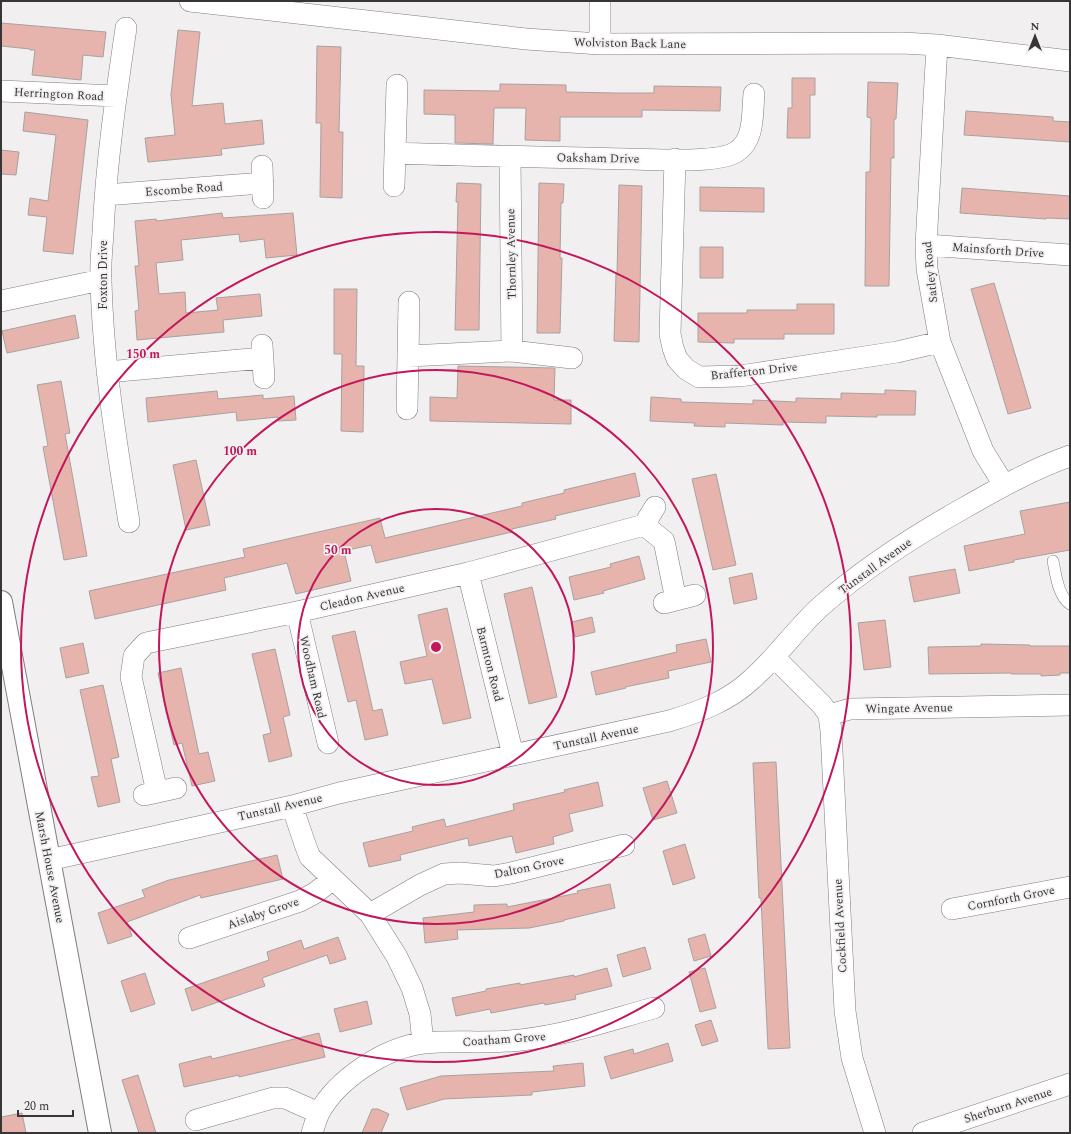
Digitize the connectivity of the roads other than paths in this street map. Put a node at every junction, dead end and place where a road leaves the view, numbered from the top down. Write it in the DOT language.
graph roads {
  1 [pos="190,1"];
  2 [pos="600,1"];
  3 [pos="126,28"];
  4 [pos="600,44"];
  5 [pos="936,45"];
  6 [pos="1070,61"];
  7 [pos="397,85"];
  8 [pos="1,91"];
  9 [pos="754,94"];
  10 [pos="116,96"];
  11 [pos="396,153"];
  12 [pos="510,157"];
  13 [pos="675,159"];
  14 [pos="263,182"];
  15 [pos="394,186"];
  16 [pos="105,195"];
  17 [pos="926,245"];
  18 [pos="1070,255"];
  19 [pos="101,280"];
  20 [pos="1,301"];
  21 [pos="409,302"];
  22 [pos="940,342"];
  23 [pos="512,351"];
  24 [pos="409,356"];
  25 [pos="572,358"];
  26 [pos="263,360"];
  27 [pos="107,372"];
  28 [pos="407,409"];
  29 [pos="1070,456"];
  30 [pos="1004,485"];
  31 [pos="655,507"];
  32 [pos="129,522"];
  33 [pos="644,525"];
  34 [pos="1053,561"];
  35 [pos="468,573"];
  36 [pos="678,599"];
  37 [pos="1,602"];
  38 [pos="1070,604"];
  39 [pos="297,612"];
  40 [pos="774,657"];
  41 [pos="1070,705"];
  42 [pos="829,715"];
  43 [pos="329,742"];
  44 [pos="513,756"];
  45 [pos="159,792"];
  46 [pos="292,806"];
  47 [pos="624,845"];
  48 [pos="49,860"];
  49 [pos="332,879"];
  50 [pos="1070,887"];
  51 [pos="952,909"];
  52 [pos="370,914"];
  53 [pos="189,938"];
  54 [pos="654,1008"];
  55 [pos="423,1043"];
  56 [pos="1070,1084"];
  57 [pos="319,1113"];
  58 [pos="196,1120"];
  59 [pos="100,1133"];
  60 [pos="312,1133"];
  61 [pos="875,1133"];
  62 [pos="923,1133"];
  1 -- 4 [label="street, Wolviston Back Lane"];
  2 -- 4 [label="street"];
  3 -- 10 [label="street, Foxton Drive"];
  4 -- 5 [label="street, Wolviston Back Lane"];
  5 -- 6 [label="street, Wolviston Back Lane"];
  5 -- 17 [label="street, Satley Road"];
  7 -- 11 [label="street"];
  8 -- 10 [label="street, Herrington Road"];
  9 -- 13 [label="street, Oaksham Drive"];
  10 -- 16 [label="street, Foxton Drive"];
  11 -- 12 [label="street, Oaksham Drive"];
  11 -- 15 [label="street"];
  12 -- 13 [label="street, Oaksham Drive"];
  12 -- 23 [label="street, Thornley Avenue"];
  13 -- 22 [label="street, Brafferton Drive"];
  14 -- 16 [label="street, Escombe Road"];
  16 -- 19 [label="street, Foxton Drive"];
  17 -- 18 [label="street, Mainsforth Drive"];
  17 -- 22 [label="street, Satley Road"];
  19 -- 20 [label="street"];
  19 -- 27 [label="street, Foxton Drive"];
  21 -- 24 [label="street"];
  22 -- 30 [label="street, Satley Road"];
  23 -- 24 [label="street"];
  23 -- 25 [label="street"];
  24 -- 28 [label="street"];
  26 -- 27 [label="street"];
  27 -- 32 [label="street, Foxton Drive"];
  29 -- 30 [label="street, Tunstall Avenue"];
  30 -- 40 [label="street, Tunstall Avenue"];
  31 -- 33 [label="street"];
  33 -- 35 [label="street, Cleadon Avenue"];
  33 -- 36 [label="street"];
  34 -- 38 [label="lane"];
  35 -- 39 [label="street, Cleadon Avenue"];
  35 -- 44 [label="street, Barmton Road"];
  37 -- 48 [label="street, Marsh House Avenue"];
  39 -- 43 [label="street, Woodham Road"];
  39 -- 45 [label="street, Cleadon Avenue"];
  40 -- 42 [label="street"];
  40 -- 44 [label="street, Tunstall Avenue"];
  41 -- 42 [label="street, Wingate Avenue"];
  42 -- 61 [label="street, Cockfield Avenue"];
  44 -- 46 [label="street, Tunstall Avenue"];
  46 -- 48 [label="street, Tunstall Avenue"];
  46 -- 49 [label="street"];
  47 -- 52 [label="street, Dalton Grove"];
  48 -- 59 [label="street, Marsh House Avenue"];
  49 -- 52 [label="street"];
  49 -- 53 [label="street, Aislaby Grove"];
  50 -- 51 [label="street, Cornforth Grove"];
  52 -- 55 [label="street"];
  54 -- 55 [label="street, Coatham Grove"];
  55 -- 57 [label="street, Coatham Grove"];
  56 -- 62 [label="street, Sherburn Avenue"];
  57 -- 58 [label="street"];
  57 -- 60 [label="street, Coatham Grove"];
}
